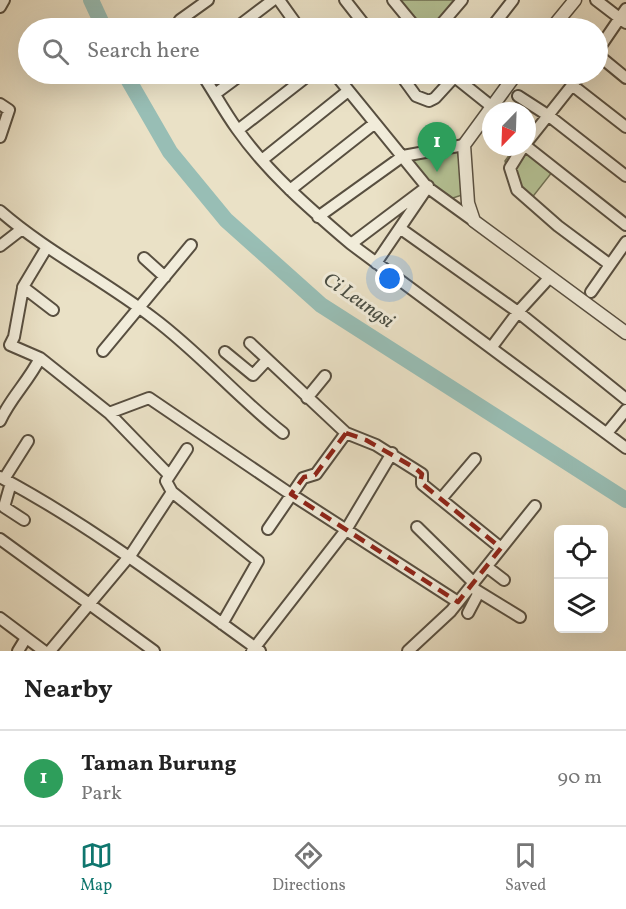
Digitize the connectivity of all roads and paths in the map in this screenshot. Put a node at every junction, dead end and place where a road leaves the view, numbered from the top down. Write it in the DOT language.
graph roads {
  1 [pos="4,0"];
  2 [pos="208,0"];
  3 [pos="273,0"];
  4 [pos="279,0"];
  5 [pos="345,0"];
  6 [pos="393,0"];
  7 [pos="462,0"];
  8 [pos="513,0"];
  9 [pos="575,0"];
  10 [pos="596,0"];
  11 [pos="0,7"];
  12 [pos="624,17"];
  13 [pos="183,18"];
  14 [pos="249,18"];
  15 [pos="292,18"];
  16 [pos="359,18"];
  17 [pos="408,18"];
  18 [pos="447,18"];
  19 [pos="499,18"];
  20 [pos="560,18"];
  21 [pos="608,37"];
  22 [pos="608,64"];
  23 [pos="626,78"];
  24 [pos="209,84"];
  25 [pos="228,84"];
  26 [pos="297,84"];
  27 [pos="343,84"];
  28 [pos="407,84"];
  29 [pos="447,84"];
  30 [pos="465,84"];
  31 [pos="508,84"];
  32 [pos="572,85"];
  33 [pos="348,91"];
  34 [pos="215,93"];
  35 [pos="518,96"];
  36 [pos="486,102"];
  37 [pos="494,102"];
  38 [pos="0,104"];
  39 [pos="549,116"];
  40 [pos="482,119"];
  41 [pos="375,123"];
  42 [pos="626,127"];
  43 [pos="238,130"];
  44 [pos="536,131"];
  45 [pos="0,137"];
  46 [pos="464,145"];
  47 [pos="536,155"];
  48 [pos="403,156"];
  49 [pos="519,156"];
  50 [pos="262,160"];
  51 [pos="626,176"];
  52 [pos="427,187"];
  53 [pos="290,190"];
  54 [pos="0,211"];
  55 [pos="318,216"];
  56 [pos="474,221"];
  57 [pos="626,225"];
  58 [pos="22,229"];
  59 [pos="401,229"];
  60 [pos="626,242"];
  61 [pos="351,244"];
  62 [pos="191,245"];
  63 [pos="0,246"];
  64 [pos="47,248"];
  65 [pos="144,258"];
  66 [pos="376,263"];
  67 [pos="609,264"];
  68 [pos="165,277"];
  69 [pos="550,277"];
  70 [pos="23,288"];
  71 [pos="591,292"];
  72 [pos="139,308"];
  73 [pos="53,310"];
  74 [pos="518,312"];
  75 [pos="626,333"];
  76 [pos="5,342"];
  77 [pos="250,343"];
  78 [pos="491,348"];
  79 [pos="102,351"];
  80 [pos="225,352"];
  81 [pos="40,358"];
  82 [pos="267,360"];
  83 [pos="325,376"];
  84 [pos="307,398"];
  85 [pos="626,399"];
  86 [pos="626,410"];
  87 [pos="109,413"];
  88 [pos="0,421"];
  89 [pos="283,433"];
  90 [pos="607,433"];
  91 [pos="346,434"];
  92 [pos="28,441"];
  93 [pos="626,448"];
  94 [pos="187,449"];
  95 [pos="392,453"];
  96 [pos="475,459"];
  97 [pos="169,475"];
  98 [pos="5,479"];
  99 [pos="172,492"];
  100 [pos="291,494"];
  101 [pos="441,499"];
  102 [pos="536,506"];
  103 [pos="24,520"];
  104 [pos="417,527"];
  105 [pos="268,529"];
  106 [pos="346,530"];
  107 [pos="0,539"];
  108 [pos="501,548"];
  109 [pos="129,556"];
  110 [pos="487,567"];
  111 [pos="504,580"];
  112 [pos="474,588"];
  113 [pos="458,602"];
  114 [pos="91,603"];
  115 [pos="468,613"];
  116 [pos="520,617"];
  117 [pos="0,618"];
  118 [pos="222,624"];
  119 [pos="26,638"];
  120 [pos="255,650"];
  121 [pos="18,651"];
  122 [pos="44,651"];
  123 [pos="50,651"];
  124 [pos="154,651"];
  125 [pos="408,651"];
  1 -- 11 [label="street"];
  2 -- 13 [label="street"];
  3 -- 14 [label="street"];
  4 -- 15 [label="street"];
  5 -- 16 [label="street"];
  6 -- 17 [label="street"];
  7 -- 18 [label="street"];
  8 -- 19 [label="street"];
  9 -- 20 [label="street"];
  10 -- 12 [label="street"];
  12 -- 21 [label="street"];
  22 -- 23 [label="street"];
  24 -- 34 [label="street"];
  25 -- 34 [label="street"];
  26 -- 43 [label="street"];
  27 -- 33 [label="street"];
  28 -- 29 [label="street"];
  30 -- 36 [label="street"];
  31 -- 37 [label="street"];
  32 -- 39 [label="street"];
  32 -- 42 [label="street"];
  33 -- 41 [label="street"];
  33 -- 50 [label="street"];
  34 -- 43 [label="street"];
  35 -- 39 [label="street"];
  38 -- 45 [label="street"];
  39 -- 44 [label="street"];
  39 -- 51 [label="street"];
  40 -- 46 [label="street"];
  41 -- 48 [label="street"];
  41 -- 53 [label="street"];
  43 -- 50 [label="street"];
  46 -- 48 [label="street"];
  46 -- 56 [label="street"];
  47 -- 57 [label="street"];
  48 -- 52 [label="street"];
  48 -- 55 [label="street"];
  49 -- 67 [label="street"];
  50 -- 53 [label="street"];
  52 -- 56 [label="street"];
  52 -- 59 [label="street"];
  52 -- 61 [label="street"];
  53 -- 55 [label="street"];
  54 -- 58 [label="street"];
  55 -- 61 [label="street"];
  56 -- 69 [label="street"];
  58 -- 63 [label="street"];
  58 -- 64 [label="street"];
  59 -- 66 [label="street"];
  59 -- 74 [label="street"];
  60 -- 67 [label="street"];
  61 -- 66 [label="street"];
  62 -- 68 [label="street"];
  64 -- 70 [label="street"];
  64 -- 72 [label="street"];
  65 -- 68 [label="street"];
  66 -- 78 [label="street"];
  67 -- 71 [label="street"];
  68 -- 72 [label="street"];
  69 -- 74 [label="street"];
  69 -- 75 [label="street"];
  70 -- 73 [label="street"];
  70 -- 76 [label="street"];
  72 -- 79 [label="street"];
  72 -- 89 [label="street"];
  74 -- 78 [label="street"];
  74 -- 85 [label="street"];
  76 -- 81 [label="street"];
  77 -- 82 [label="street"];
  78 -- 90 [label="street"];
  80 -- 82 [label="street"];
  81 -- 87 [label="street"];
  81 -- 88 [label="street"];
  82 -- 84 [label="street"];
  83 -- 84 [label="street"];
  84 -- 91 [label="street"];
  86 -- 90 [label="street"];
  87 -- 97 [label="street"];
  87 -- 100 [label="street"];
  90 -- 93 [label="street"];
  91 -- 95 [label="street"];
  91 -- 100 [label="street"];
  92 -- 98 [label="street"];
  94 -- 97 [label="street"];
  95 -- 101 [label="street"];
  95 -- 106 [label="street"];
  96 -- 101 [label="street"];
  97 -- 99 [label="street"];
  98 -- 103 [label="street"];
  98 -- 109 [label="street"];
  99 -- 109 [label="street"];
  99 -- 118 [label="street"];
  100 -- 105 [label="street"];
  100 -- 106 [label="street"];
  101 -- 108 [label="street"];
  102 -- 108 [label="street"];
  104 -- 112 [label="street"];
  106 -- 113 [label="street"];
  106 -- 120 [label="street"];
  107 -- 114 [label="street"];
  108 -- 110 [label="street"];
  109 -- 114 [label="street"];
  109 -- 118 [label="street"];
  110 -- 111 [label="street"];
  110 -- 112 [label="street"];
  112 -- 113 [label="street"];
  112 -- 115 [label="street"];
  112 -- 116 [label="street"];
  113 -- 125 [label="street"];
  114 -- 123 [label="street"];
  114 -- 124 [label="street"];
  117 -- 119 [label="street"];
  118 -- 120 [label="street"];
  119 -- 121 [label="street"];
  119 -- 122 [label="street"];
}
